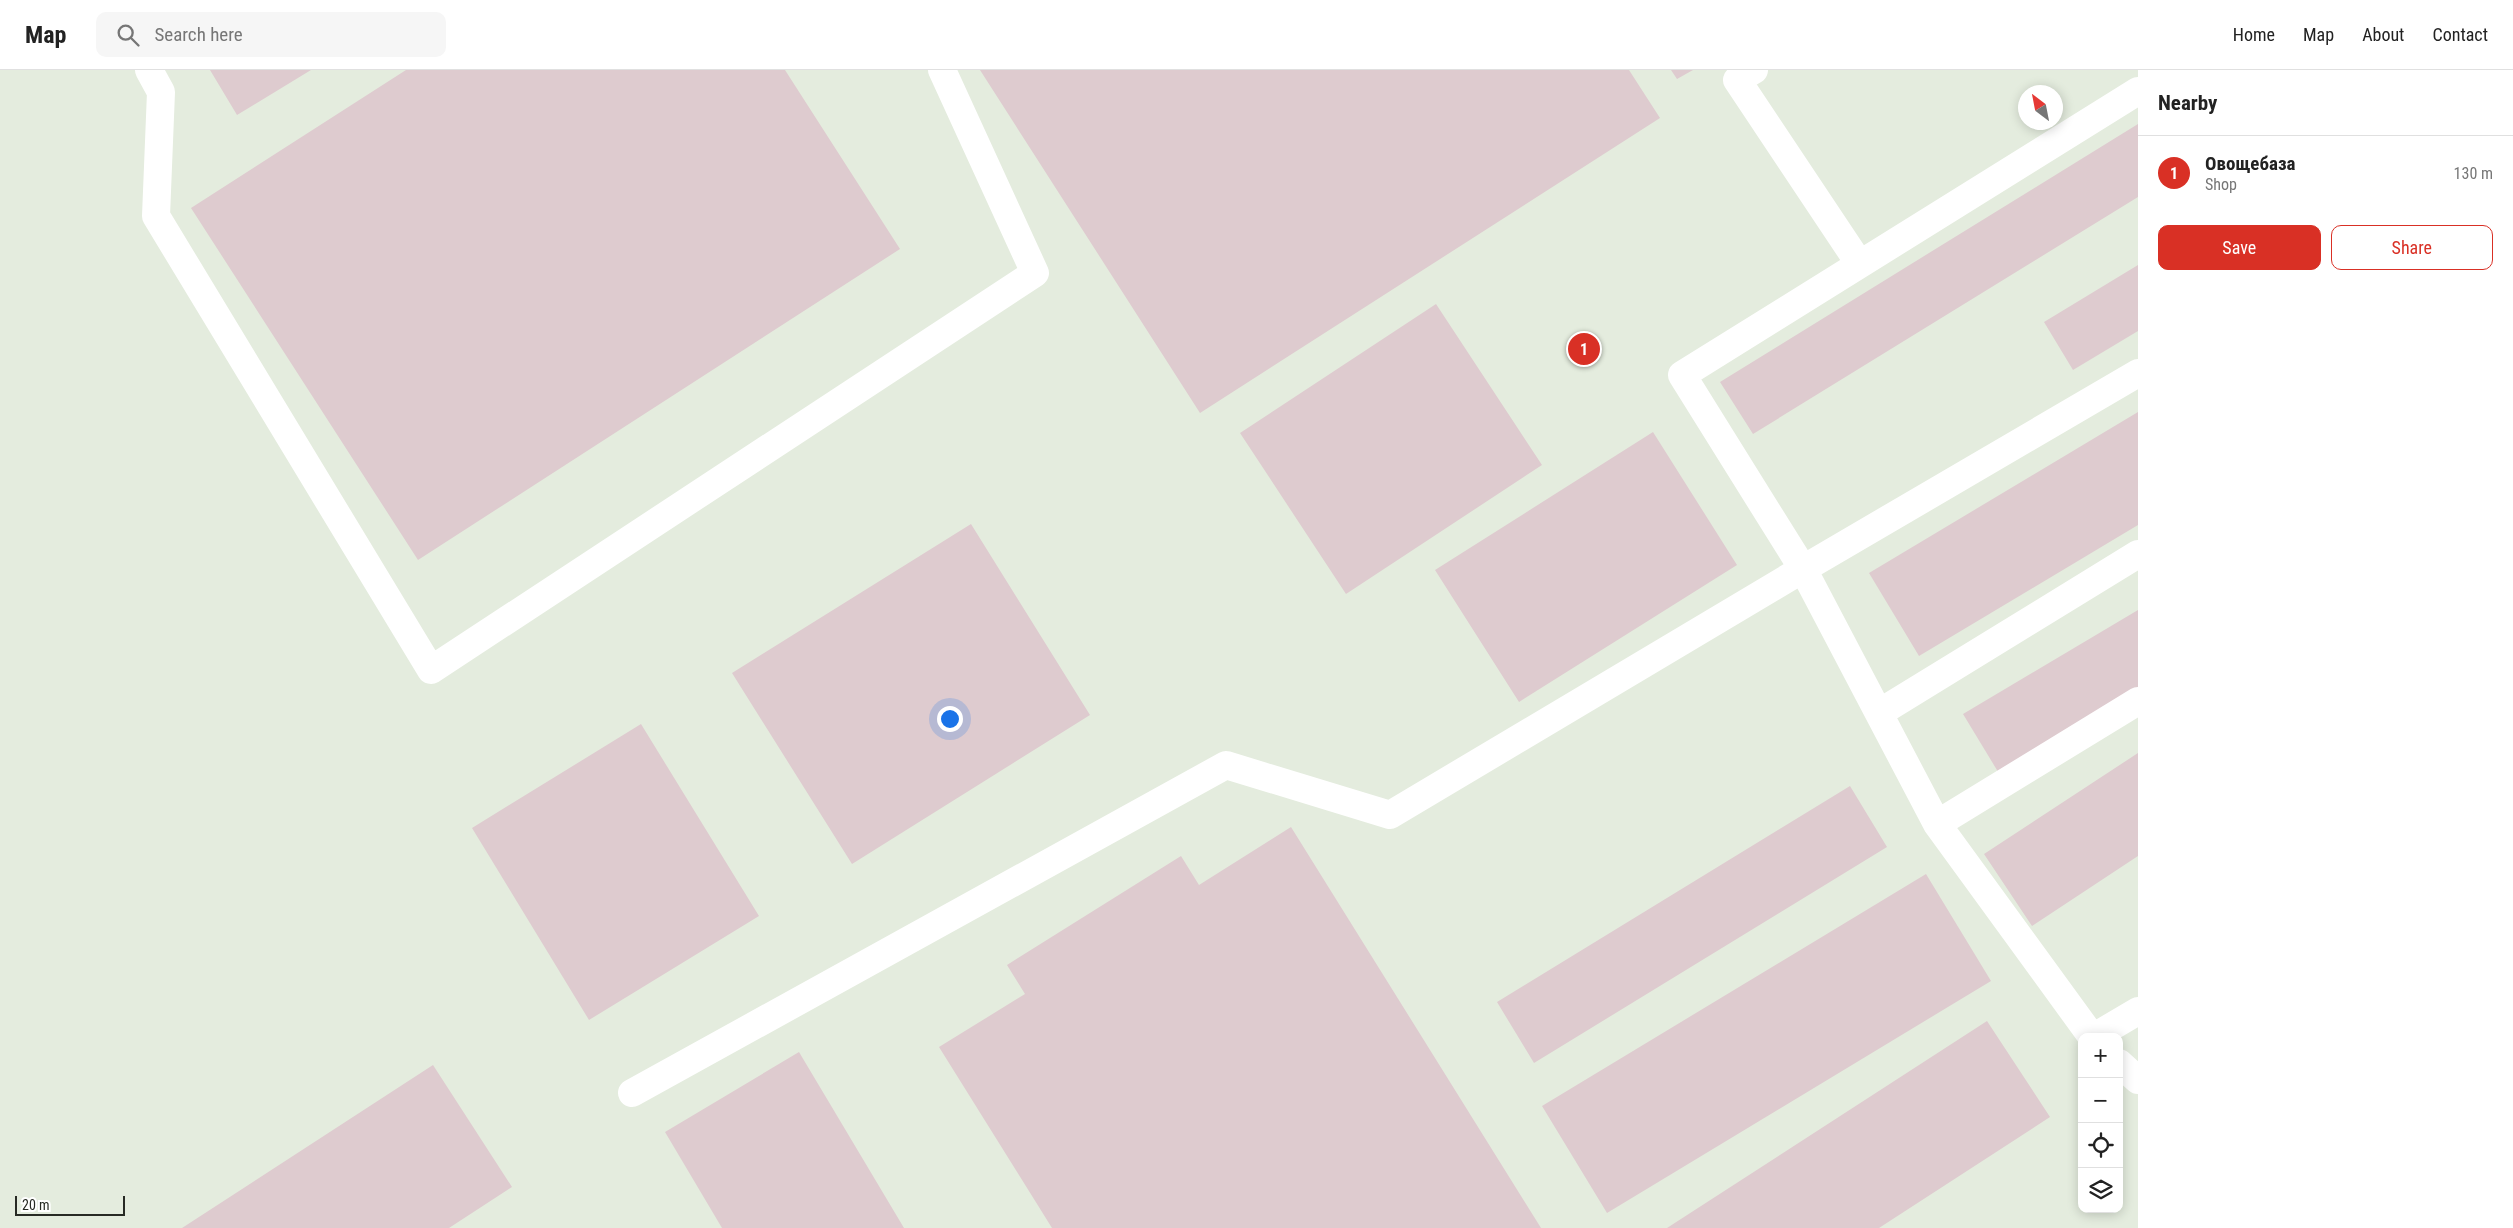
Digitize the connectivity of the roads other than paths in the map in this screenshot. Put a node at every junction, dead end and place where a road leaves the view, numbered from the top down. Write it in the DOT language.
graph roads {
  1 [pos="149,70"];
  2 [pos="942,70"];
  3 [pos="1754,70"];
  4 [pos="2138,91"];
  5 [pos="1859,263"];
  6 [pos="2138,373"];
  7 [pos="2138,554"];
  8 [pos="1803,569"];
  9 [pos="2138,701"];
  10 [pos="1880,713"];
  11 [pos="1937,824"];
  12 [pos="2138,1011"];
  13 [pos="2090,1033"];
  14 [pos="2100,1033"];
  15 [pos="2123,1067"];
  16 [pos="2138,1080"];
  17 [pos="632,1092"];
  1 -- 2 [label="lane"];
  3 -- 5 [label="lane"];
  4 -- 5 [label="lane"];
  5 -- 8 [label="lane"];
  6 -- 8 [label="lane"];
  7 -- 10 [label="lane"];
  8 -- 10 [label="lane"];
  8 -- 17 [label="lane"];
  9 -- 11 [label="lane"];
  10 -- 11 [label="lane"];
  11 -- 13 [label="lane"];
  12 -- 14 [label="lane"];
  15 -- 16 [label="lane"];
}
